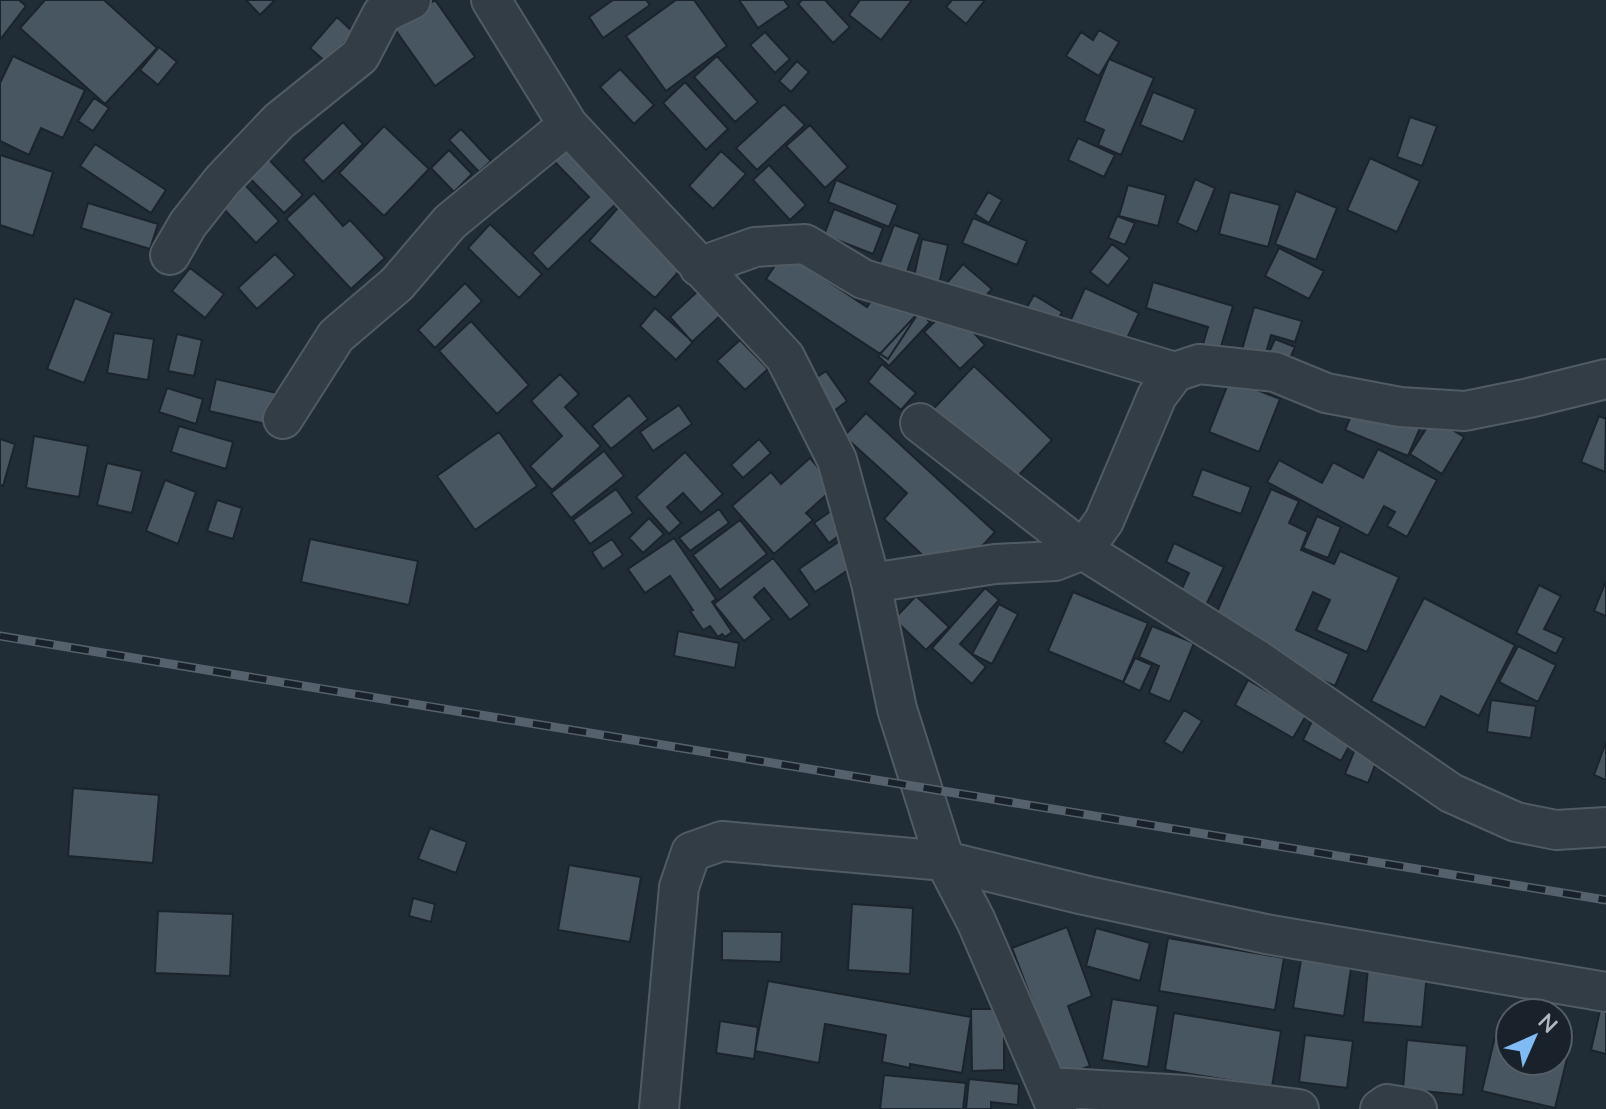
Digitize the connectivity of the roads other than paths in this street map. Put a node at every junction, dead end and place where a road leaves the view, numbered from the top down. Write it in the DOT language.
graph roads {
  1 [pos="411,0"];
  2 [pos="491,0"];
  3 [pos="568,125"];
  4 [pos="170,255"];
  5 [pos="699,267"];
  6 [pos="1175,372"];
  7 [pos="1606,379"];
  8 [pos="283,419"];
  9 [pos="920,423"];
  10 [pos="1083,550"];
  11 [pos="871,583"];
  12 [pos="1606,827"];
  13 [pos="945,861"];
  14 [pos="1606,992"];
  15 [pos="1052,1098"];
  16 [pos="659,1109"];
  17 [pos="1299,1109"];
  18 [pos="1380,1109"];
  19 [pos="1417,1109"];
  1 -- 4 [label="street"];
  2 -- 3 [label="street"];
  3 -- 5 [label="street"];
  3 -- 8 [label="street"];
  5 -- 6 [label="street"];
  5 -- 11 [label="street"];
  6 -- 7 [label="street"];
  6 -- 10 [label="street"];
  9 -- 10 [label="street"];
  10 -- 11 [label="street"];
  10 -- 12 [label="street"];
  11 -- 13 [label="street"];
  13 -- 14 [label="street"];
  13 -- 15 [label="street"];
  13 -- 16 [label="street"];
  15 -- 17 [label="street"];
  18 -- 19 [label="street"];
}
